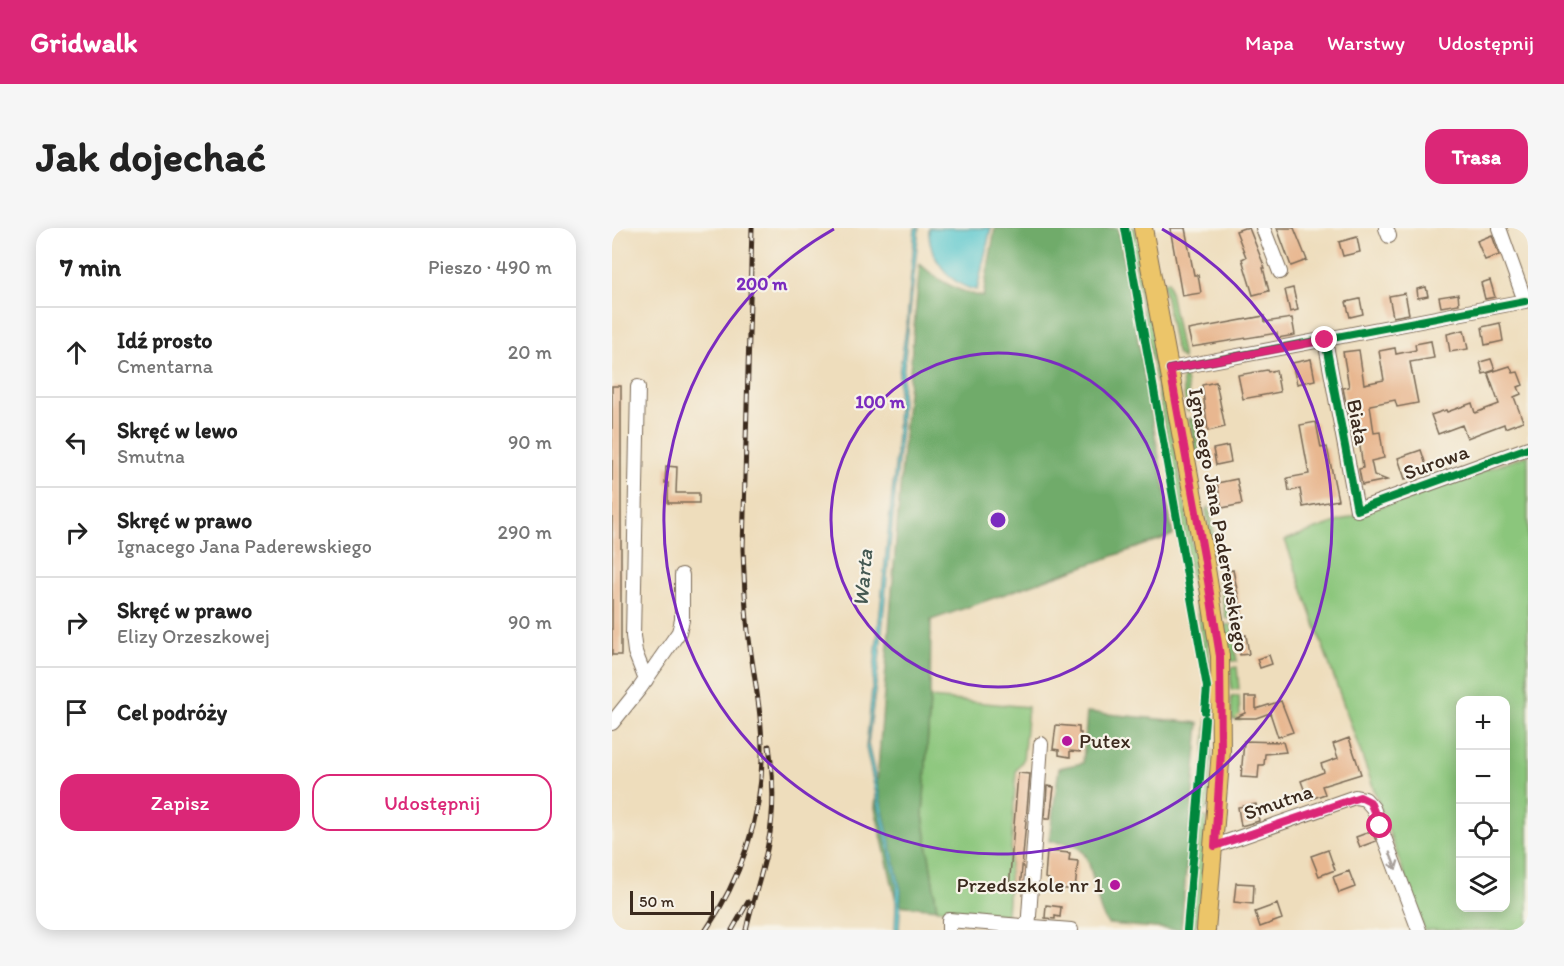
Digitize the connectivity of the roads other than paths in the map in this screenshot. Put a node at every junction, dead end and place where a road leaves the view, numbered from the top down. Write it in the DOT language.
graph roads {
  1 [pos="1143,228"];
  2 [pos="1263,228"];
  3 [pos="1499,228"];
  4 [pos="1280,272"];
  5 [pos="1325,340"];
  6 [pos="1170,369"];
  7 [pos="638,387"];
  8 [pos="1528,448"];
  9 [pos="1357,510"];
  10 [pos="682,575"];
  11 [pos="646,680"];
  12 [pos="612,723"];
  13 [pos="1041,744"];
  14 [pos="1215,846"];
  15 [pos="1028,928"];
  16 [pos="949,930"];
  17 [pos="1070,930"];
  18 [pos="1206,930"];
  19 [pos="1419,930"];
  1 -- 6 [label="main road, Ignacego Jana Paderewskiego"];
  2 -- 4 [label="street"];
  3 -- 5 [label="street"];
  5 -- 6 [label="street"];
  5 -- 9 [label="street, Biała"];
  6 -- 14 [label="main road, Ignacego Jana Paderewskiego"];
  7 -- 11 [label="street"];
  8 -- 9 [label="street, Surowa"];
  10 -- 11 [label="street"];
  11 -- 12 [label="street"];
  13 -- 15 [label="street"];
  14 -- 18 [label="main road, Ignacego Jana Paderewskiego"];
  14 -- 19 [label="street, Smutna, one-way"];
  15 -- 16 [label="street"];
  15 -- 17 [label="street"];
}
